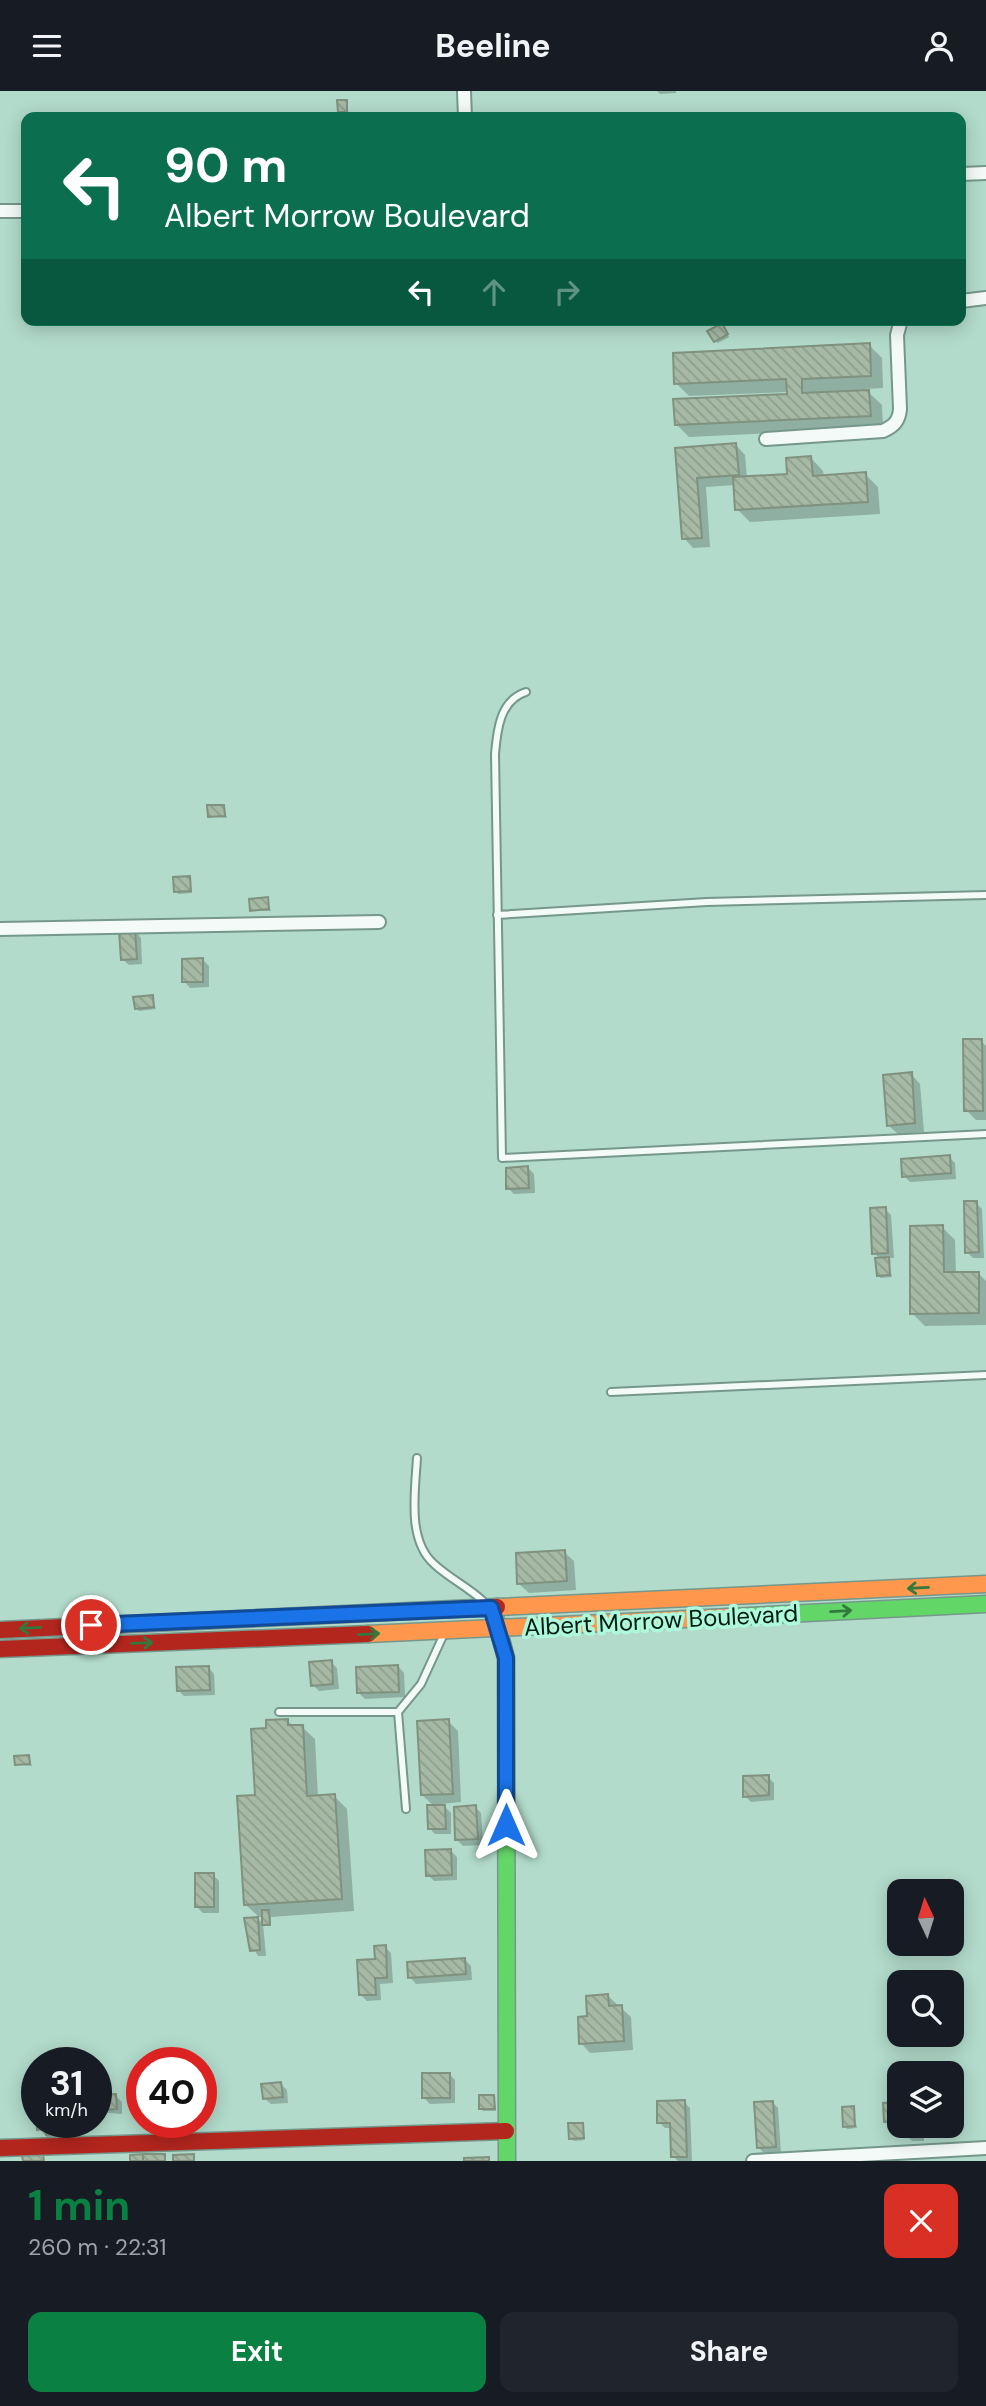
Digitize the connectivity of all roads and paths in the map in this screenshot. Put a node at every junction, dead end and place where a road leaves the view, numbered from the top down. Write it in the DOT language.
graph roads {
  1 [pos="464,91"];
  2 [pos="465,112"];
  3 [pos="986,173"];
  4 [pos="966,174"];
  5 [pos="0,211"];
  6 [pos="21,211"];
  7 [pos="986,298"];
  8 [pos="966,300"];
  9 [pos="899,326"];
  10 [pos="766,439"];
  11 [pos="526,692"];
  12 [pos="986,895"];
  13 [pos="497,915"];
  14 [pos="379,922"];
  15 [pos="0,929"];
  16 [pos="986,1134"];
  17 [pos="986,1375"];
  18 [pos="611,1392"];
  19 [pos="417,1458"];
  20 [pos="986,1584"];
  21 [pos="986,1604"];
  22 [pos="491,1608"];
  23 [pos="499,1629"];
  24 [pos="0,1630"];
  25 [pos="445,1631"];
  26 [pos="0,1649"];
  27 [pos="279,1711"];
  28 [pos="398,1712"];
  29 [pos="407,1809"];
  30 [pos="506,2131"];
  31 [pos="0,2148"];
  32 [pos="986,2148"];
  33 [pos="507,2161"];
  34 [pos="753,2161"];
  1 -- 2 [label="street"];
  3 -- 4 [label="street"];
  5 -- 6 [label="street"];
  7 -- 8 [label="street"];
  9 -- 10 [label="street"];
  11 -- 13 [label="lane"];
  12 -- 13 [label="lane"];
  13 -- 16 [label="lane"];
  14 -- 15 [label="street"];
  17 -- 18 [label="lane"];
  19 -- 22 [label="lane"];
  20 -- 22 [label="main road, Albert Morrow Boulevard, one-way"];
  23 -- 21 [label="main road, Albert Morrow Boulevard, one-way"];
  22 -- 23 [label="main road"];
  22 -- 24 [label="main road, Albert Morrow Boulevard, one-way"];
  23 -- 25 [label="main road, Albert Morrow Boulevard"];
  23 -- 30 [label="main road"];
  26 -- 25 [label="main road, Albert Morrow Boulevard, one-way"];
  25 -- 28 [label="lane"];
  27 -- 28 [label="lane"];
  28 -- 29 [label="lane"];
  30 -- 31 [label="main road"];
  30 -- 33 [label="main road"];
  32 -- 34 [label="street"];
}
